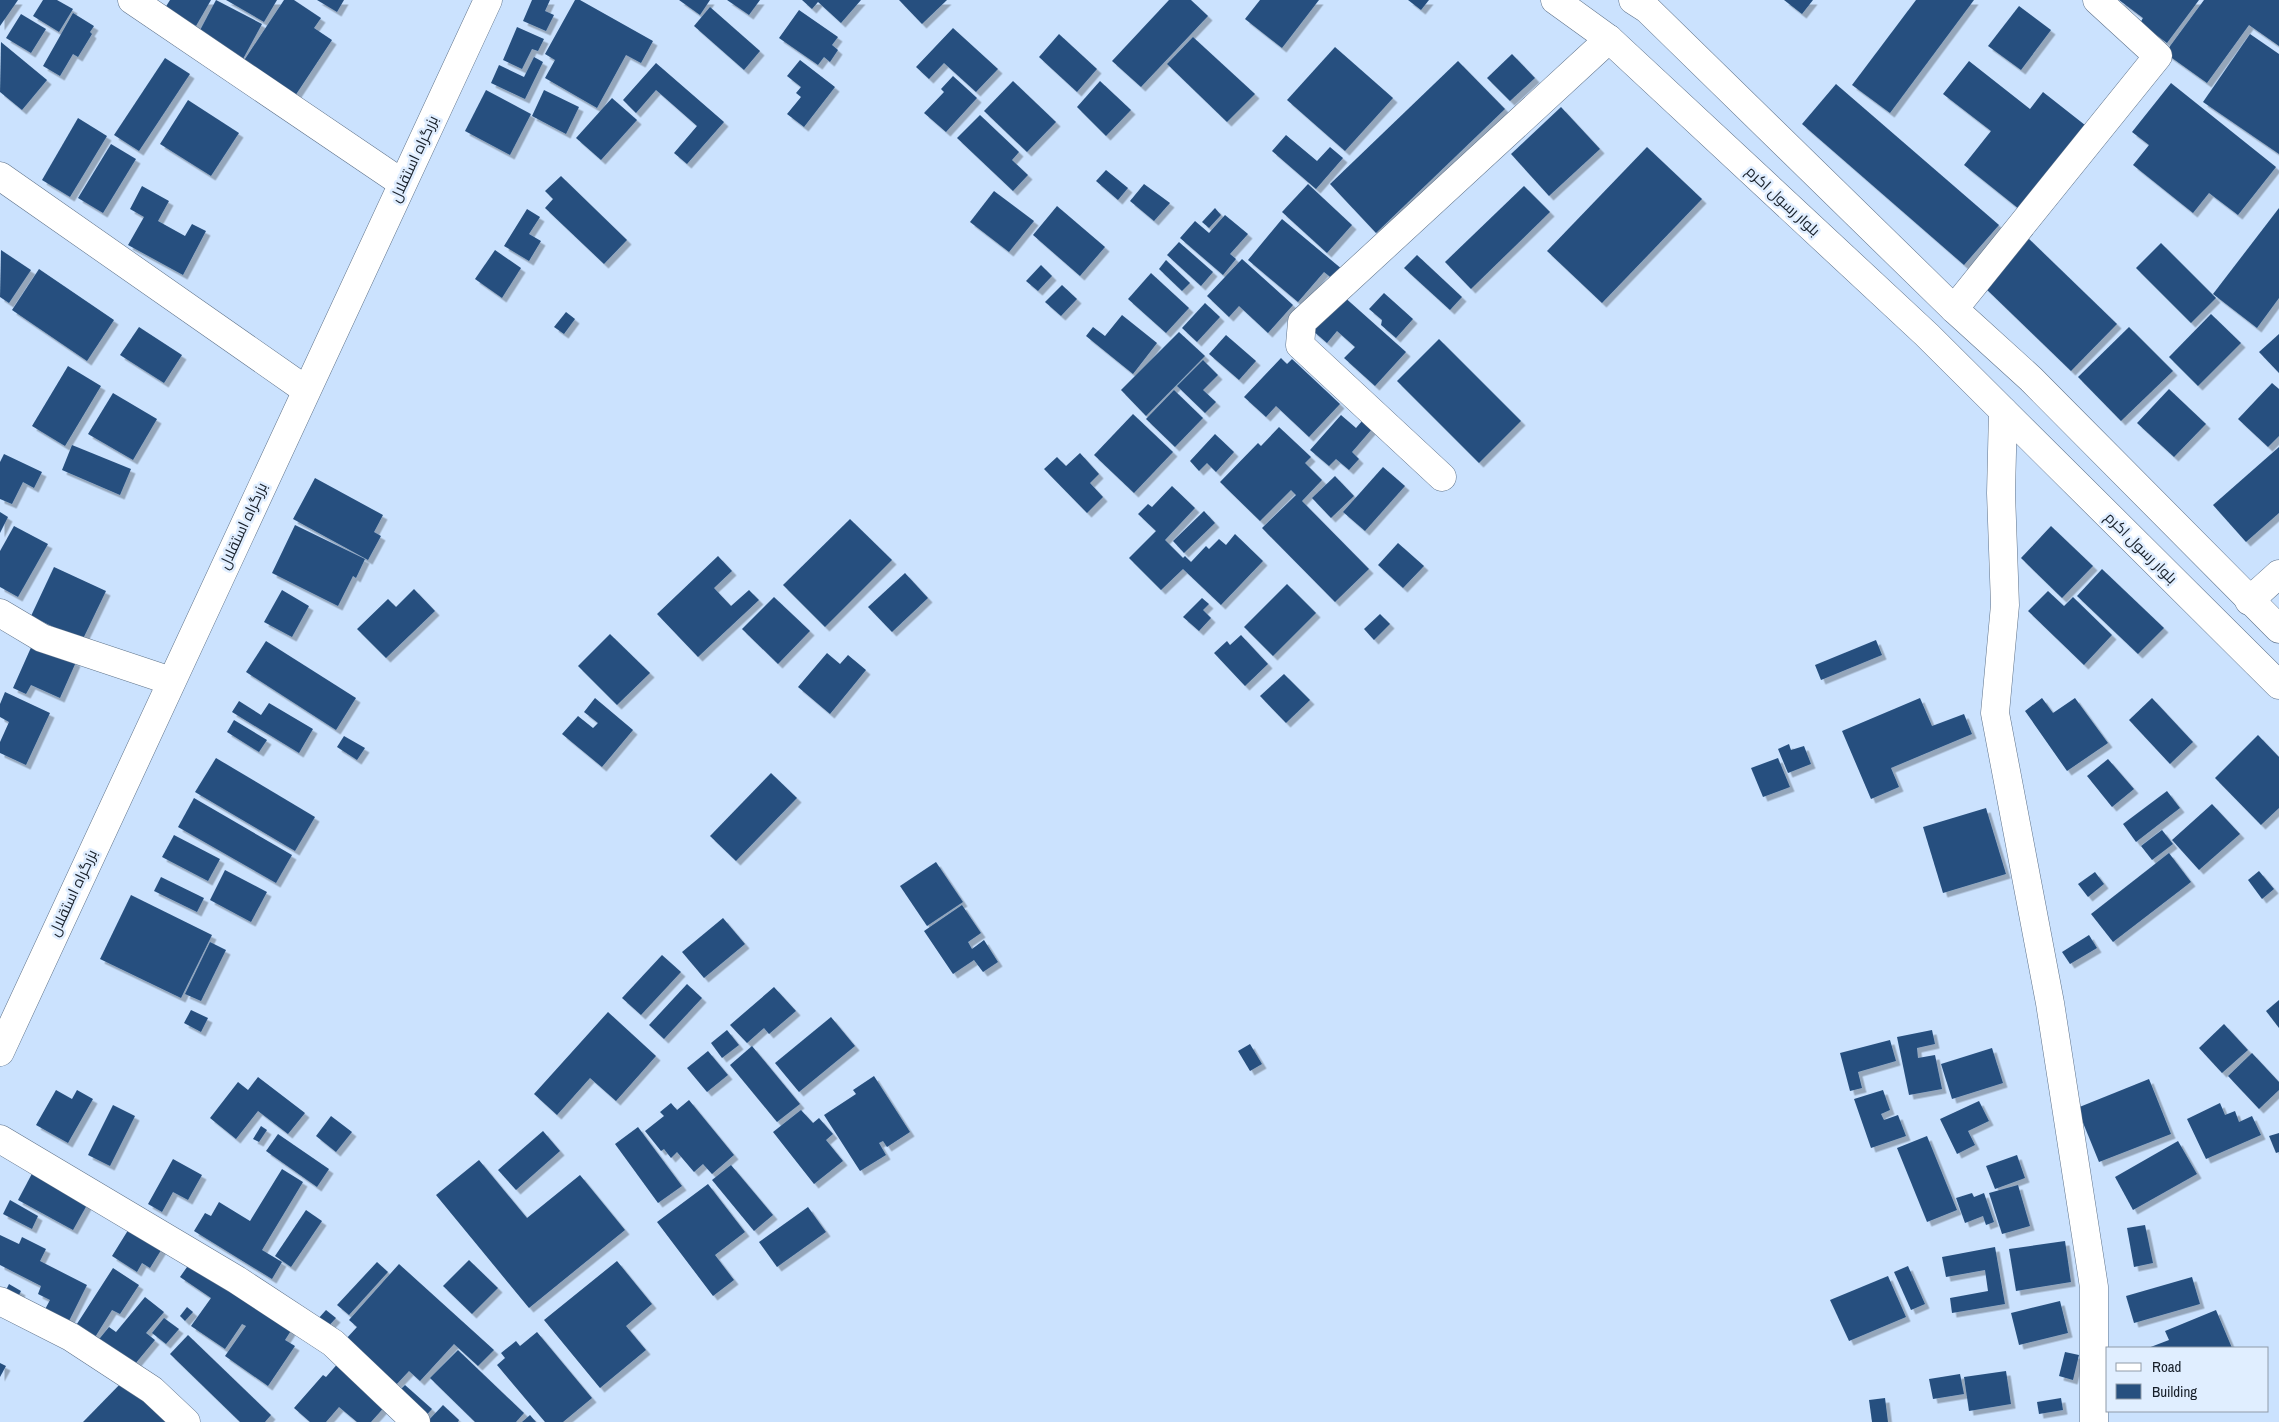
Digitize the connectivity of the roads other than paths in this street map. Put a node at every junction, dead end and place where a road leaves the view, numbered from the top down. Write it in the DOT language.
graph roads {
  1 [pos="132,0"];
  2 [pos="488,0"];
  3 [pos="1555,0"];
  4 [pos="1634,0"];
  5 [pos="2098,0"];
  6 [pos="1609,40"];
  7 [pos="0,176"];
  8 [pos="402,183"];
  9 [pos="1954,308"];
  10 [pos="2031,379"];
  11 [pos="306,390"];
  12 [pos="2003,411"];
  13 [pos="1442,477"];
  14 [pos="2279,574"];
  15 [pos="2249,601"];
  16 [pos="0,613"];
  17 [pos="2279,629"];
  18 [pos="171,680"];
  19 [pos="2279,685"];
  20 [pos="0,1052"];
  21 [pos="0,1139"];
  22 [pos="0,1301"];
  23 [pos="186,1422"];
  24 [pos="416,1422"];
  25 [pos="2094,1422"];
  1 -- 8 [label="main road"];
  2 -- 8 [label="main road, بزرگراه استقلال"];
  3 -- 6 [label="main road, بلوار رسول اکرم"];
  4 -- 9 [label="main road"];
  5 -- 9 [label="main road"];
  6 -- 12 [label="main road, بلوار رسول اکرم"];
  6 -- 13 [label="main road"];
  7 -- 11 [label="main road"];
  8 -- 11 [label="main road, بزرگراه استقلال"];
  9 -- 10 [label="main road"];
  10 -- 12 [label="main road"];
  10 -- 15 [label="main road"];
  11 -- 18 [label="main road, بزرگراه استقلال"];
  12 -- 19 [label="main road, بلوار رسول اکرم"];
  12 -- 25 [label="main road"];
  14 -- 15 [label="main road"];
  15 -- 17 [label="main road"];
  16 -- 18 [label="main road"];
  18 -- 20 [label="main road, بزرگراه استقلال"];
  21 -- 24 [label="main road"];
  22 -- 23 [label="main road"];
}
